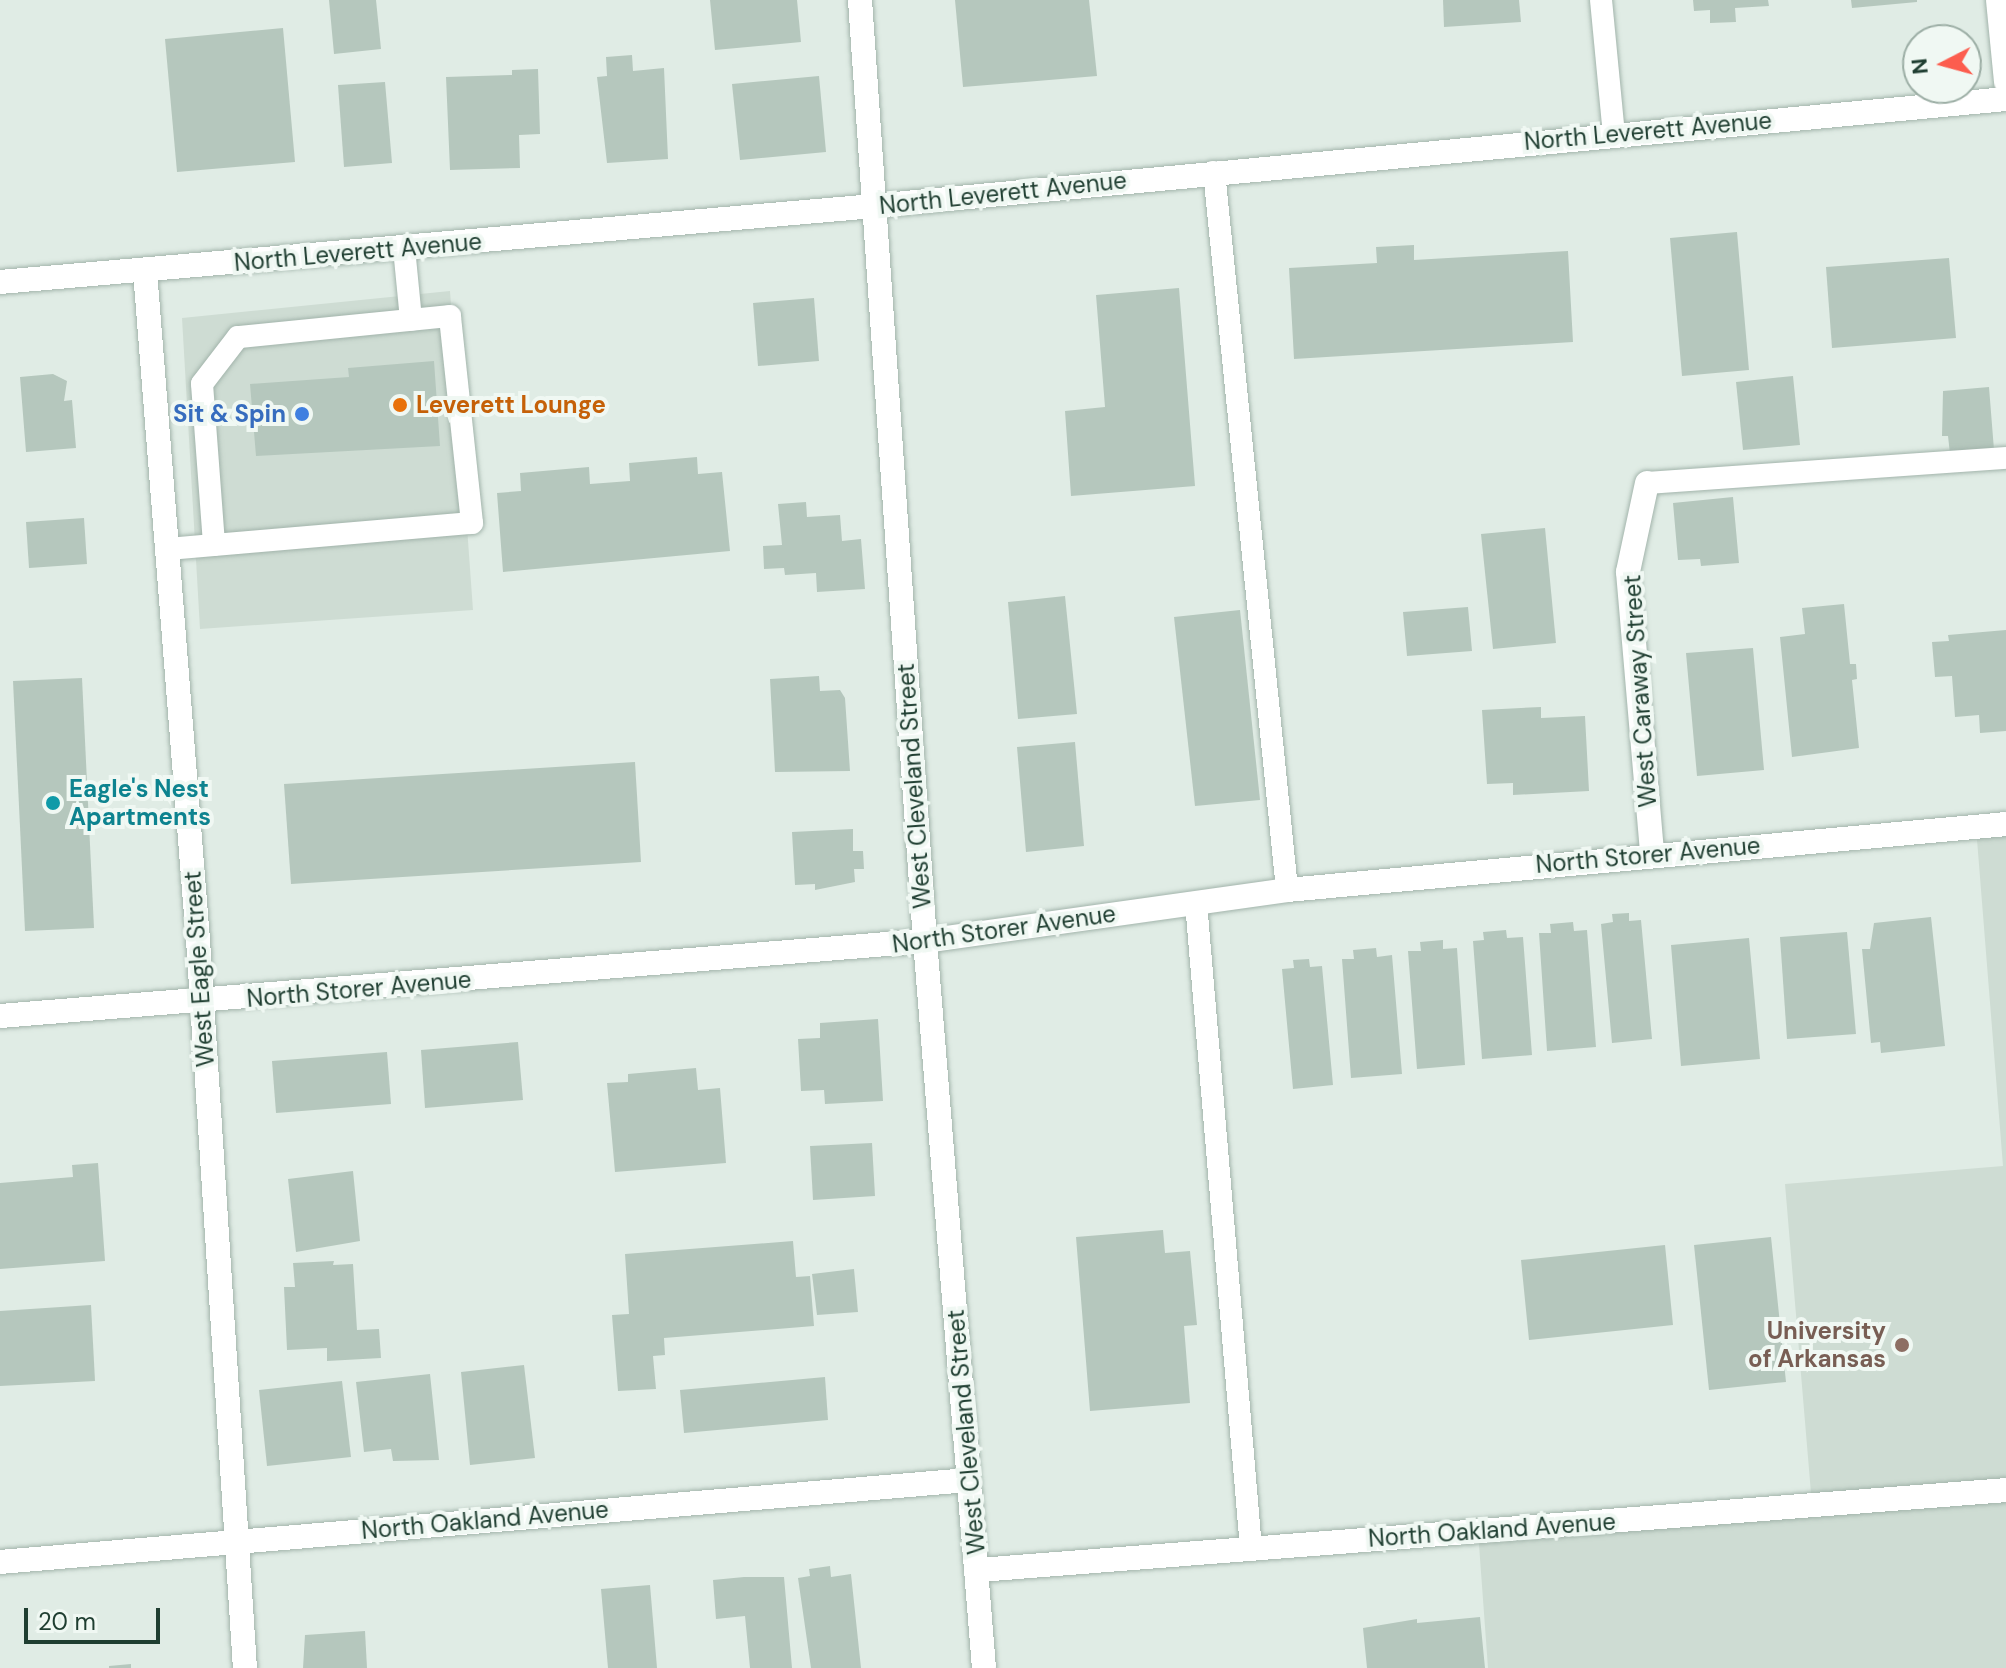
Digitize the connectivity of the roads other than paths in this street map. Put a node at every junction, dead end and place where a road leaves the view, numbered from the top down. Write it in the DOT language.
graph roads {
  1 [pos="860,0"];
  2 [pos="1601,0"];
  3 [pos="1998,0"];
  4 [pos="2006,82"];
  5 [pos="2006,99"];
  6 [pos="1614,134"];
  7 [pos="1214,172"];
  8 [pos="874,206"];
  9 [pos="404,248"];
  10 [pos="145,271"];
  11 [pos="0,282"];
  12 [pos="411,320"];
  13 [pos="2006,458"];
  14 [pos="1647,483"];
  15 [pos="214,545"];
  16 [pos="168,549"];
  17 [pos="2006,824"];
  18 [pos="1652,854"];
  19 [pos="1287,890"];
  20 [pos="1196,903"];
  21 [pos="925,941"];
  22 [pos="202,1002"];
  23 [pos="0,1016"];
  24 [pos="969,1480"];
  25 [pos="2006,1490"];
  26 [pos="237,1541"];
  27 [pos="1251,1549"];
  28 [pos="0,1562"];
  29 [pos="979,1570"];
  30 [pos="245,1668"];
  31 [pos="984,1668"];
  1 -- 8 [label="street, West Cleveland Street"];
  2 -- 6 [label="lane"];
  3 -- 4 [label="street"];
  5 -- 6 [label="street, North Leverett Avenue"];
  6 -- 7 [label="street, North Leverett Avenue"];
  7 -- 8 [label="street, North Leverett Avenue"];
  7 -- 19 [label="lane"];
  8 -- 9 [label="street, North Leverett Avenue"];
  8 -- 21 [label="street, West Cleveland Street"];
  9 -- 10 [label="street, North Leverett Avenue"];
  9 -- 12 [label="lane"];
  10 -- 11 [label="street, North Leverett Avenue"];
  10 -- 16 [label="street, West Eagle Street"];
  12 -- 15 [label="lane"];
  12 -- 15 [label="lane"];
  13 -- 14 [label="lane"];
  14 -- 18 [label="street, West Caraway Street"];
  15 -- 16 [label="lane"];
  16 -- 22 [label="street, West Eagle Street"];
  17 -- 18 [label="street, North Storer Avenue"];
  18 -- 19 [label="street, North Storer Avenue"];
  19 -- 20 [label="street, North Storer Avenue"];
  20 -- 21 [label="street, North Storer Avenue"];
  20 -- 27 [label="lane"];
  21 -- 22 [label="street, North Storer Avenue"];
  21 -- 24 [label="street, West Cleveland Street"];
  22 -- 23 [label="street, North Storer Avenue"];
  22 -- 26 [label="street, West Eagle Street"];
  24 -- 26 [label="street, North Oakland Avenue"];
  24 -- 29 [label="street, West Cleveland Street"];
  25 -- 27 [label="street, North Oakland Avenue"];
  26 -- 28 [label="street, North Oakland Avenue"];
  26 -- 30 [label="street, West Eagle Street"];
  27 -- 29 [label="street, North Oakland Avenue"];
  29 -- 31 [label="street, West Cleveland Street"];
}
